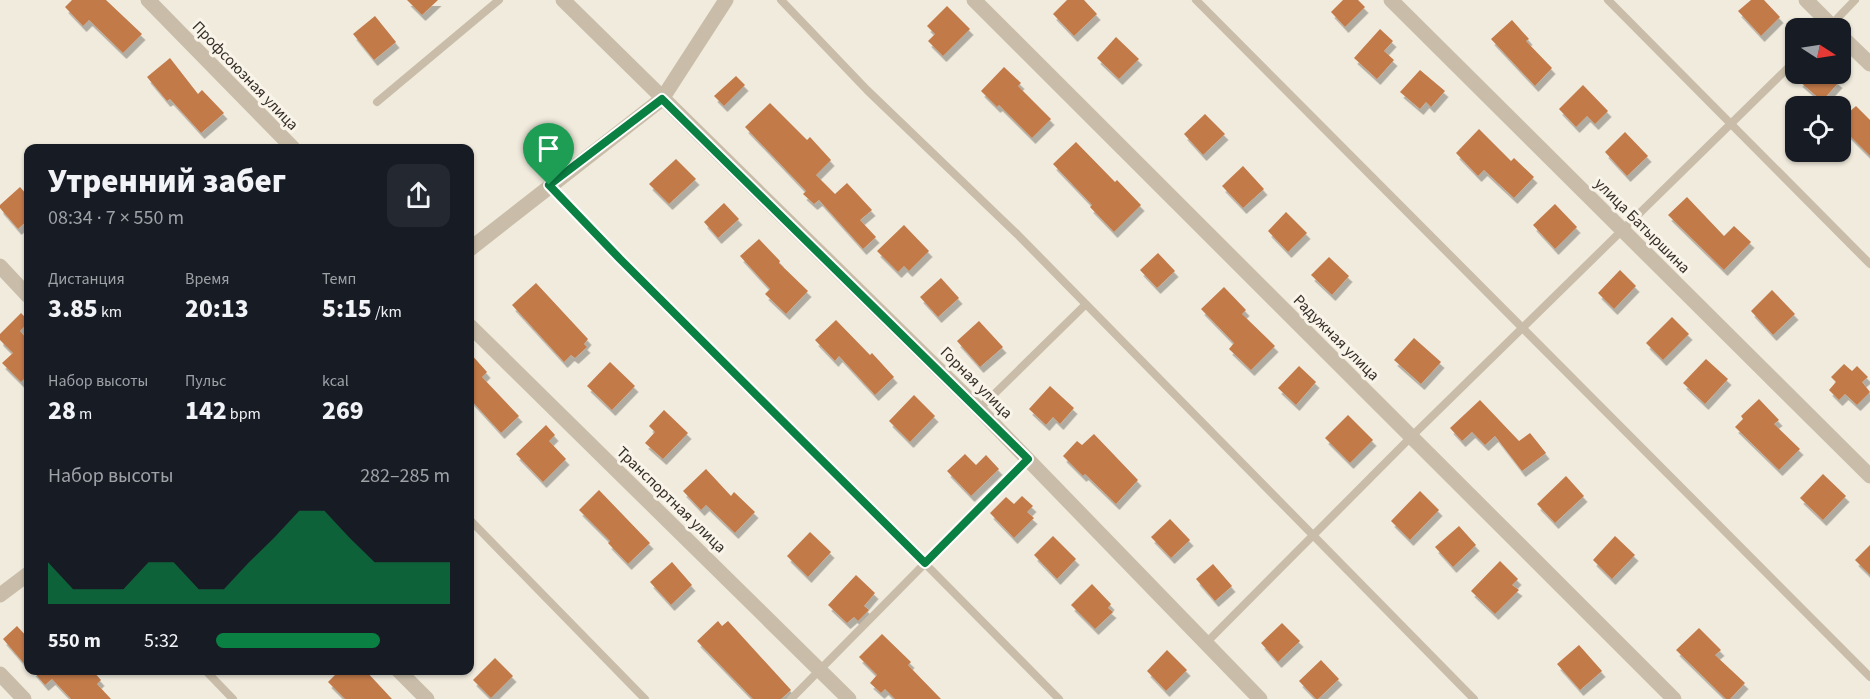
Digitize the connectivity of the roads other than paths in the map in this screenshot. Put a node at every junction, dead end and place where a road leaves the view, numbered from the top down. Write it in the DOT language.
graph roads {
  1 [pos="148,0"];
  2 [pos="499,0"];
  3 [pos="563,0"];
  4 [pos="726,0"];
  5 [pos="781,0"];
  6 [pos="974,0"];
  7 [pos="1196,0"];
  8 [pos="1391,0"];
  9 [pos="1608,0"];
  10 [pos="1806,0"];
  11 [pos="1855,0"];
  12 [pos="1823,18"];
  13 [pos="1841,18"];
  14 [pos="1851,46"];
  15 [pos="1870,64"];
  16 [pos="1785,70"];
  17 [pos="662,99"];
  18 [pos="377,102"];
  19 [pos="1730,123"];
  20 [pos="289,144"];
  21 [pos="549,185"];
  22 [pos="1622,230"];
  23 [pos="474,246"];
  24 [pos="1870,264"];
  25 [pos="0,266"];
  26 [pos="24,292"];
  27 [pos="1085,305"];
  28 [pos="1523,327"];
  29 [pos="474,330"];
  30 [pos="979,409"];
  31 [pos="1411,437"];
  32 [pos="1028,459"];
  33 [pos="1870,476"];
  34 [pos="474,524"];
  35 [pos="1313,536"];
  36 [pos="925,563"];
  37 [pos="24,577"];
  38 [pos="0,595"];
  39 [pos="1205,644"];
  40 [pos="821,670"];
  41 [pos="0,674"];
  42 [pos="210,675"];
  43 [pos="403,675"];
  44 [pos="1870,677"];
  45 [pos="24,699"];
  46 [pos="233,699"];
  47 [pos="427,699"];
  48 [pos="645,699"];
  49 [pos="791,699"];
  50 [pos="849,699"];
  51 [pos="1059,699"];
  52 [pos="1260,699"];
  53 [pos="1474,699"];
  54 [pos="1674,699"];
  1 -- 20 [label="street, Профсоюзная улица"];
  2 -- 18 [label="lane"];
  3 -- 17 [label="street, Горная улица"];
  4 -- 17 [label="street"];
  5 -- 27 [label="lane"];
  6 -- 31 [label="street, Радужная улица"];
  7 -- 28 [label="lane"];
  8 -- 22 [label="street, улица Батыршина"];
  9 -- 19 [label="lane"];
  10 -- 12 [label="street"];
  11 -- 13 [label="lane"];
  14 -- 15 [label="street"];
  16 -- 19 [label="lane"];
  17 -- 21 [label="street"];
  17 -- 30 [label="street, Горная улица"];
  19 -- 22 [label="lane"];
  19 -- 24 [label="lane"];
  21 -- 23 [label="street"];
  21 -- 36 [label="lane"];
  22 -- 28 [label="lane"];
  22 -- 33 [label="street, улица Батыршина"];
  25 -- 26 [label="street"];
  27 -- 30 [label="lane"];
  27 -- 35 [label="lane"];
  28 -- 31 [label="lane"];
  28 -- 44 [label="lane"];
  29 -- 40 [label="street, Транспортная улица"];
  30 -- 32 [label="street, Горная улица"];
  31 -- 35 [label="lane"];
  31 -- 54 [label="street, Радужная улица"];
  32 -- 36 [label="lane"];
  32 -- 39 [label="street, Горная улица"];
  34 -- 48 [label="lane"];
  35 -- 39 [label="lane"];
  35 -- 53 [label="lane"];
  36 -- 40 [label="lane"];
  36 -- 51 [label="lane"];
  37 -- 38 [label="street"];
  39 -- 52 [label="street, Горная улица"];
  40 -- 49 [label="lane"];
  40 -- 50 [label="street, Транспортная улица"];
  41 -- 45 [label="street"];
  42 -- 46 [label="lane"];
  43 -- 47 [label="street"];
}
